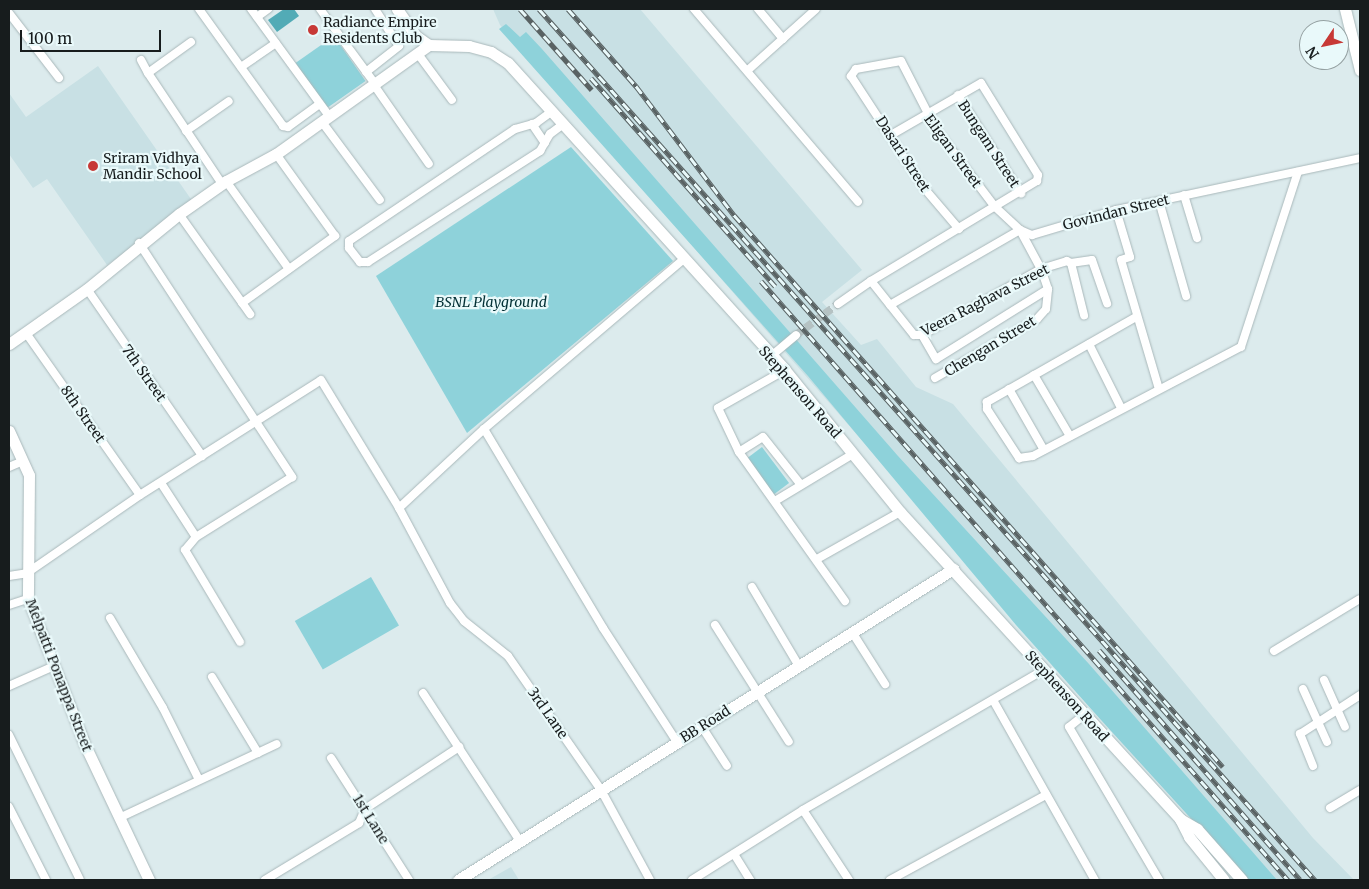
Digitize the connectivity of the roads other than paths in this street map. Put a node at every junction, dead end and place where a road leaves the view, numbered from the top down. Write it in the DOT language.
graph roads {
  1 [pos="199,9"];
  2 [pos="251,9"];
  3 [pos="268,9"];
  4 [pos="322,9"];
  5 [pos="375,9"];
  6 [pos="396,9"];
  7 [pos="694,9"];
  8 [pos="758,9"];
  9 [pos="816,9"];
  10 [pos="1345,9"];
  11 [pos="9,12"];
  12 [pos="257,17"];
  13 [pos="783,39"];
  14 [pos="191,42"];
  15 [pos="276,43"];
  16 [pos="429,45"];
  17 [pos="418,54"];
  18 [pos="140,60"];
  19 [pos="901,61"];
  20 [pos="241,67"];
  21 [pos="748,70"];
  22 [pos="1360,70"];
  23 [pos="366,72"];
  24 [pos="148,73"];
  25 [pos="59,78"];
  26 [pos="374,85"];
  27 [pos="958,95"];
  28 [pos="229,100"];
  29 [pos="452,100"];
  30 [pos="320,104"];
  31 [pos="926,113"];
  32 [pos="547,115"];
  33 [pos="326,119"];
  34 [pos="532,124"];
  35 [pos="558,128"];
  36 [pos="186,131"];
  37 [pos="891,135"];
  38 [pos="545,143"];
  39 [pos="276,154"];
  40 [pos="1360,158"];
  41 [pos="429,164"];
  42 [pos="1298,172"];
  43 [pos="224,183"];
  44 [pos="1020,193"];
  45 [pos="1184,195"];
  46 [pos="380,200"];
  47 [pos="1159,201"];
  48 [pos="858,202"];
  49 [pos="994,207"];
  50 [pos="1116,210"];
  51 [pos="179,214"];
  52 [pos="959,229"];
  53 [pos="1020,230"];
  54 [pos="1196,238"];
  55 [pos="139,243"];
  56 [pos="684,260"];
  57 [pos="1071,263"];
  58 [pos="289,269"];
  59 [pos="1041,269"];
  60 [pos="871,281"];
  61 [pos="87,289"];
  62 [pos="1048,290"];
  63 [pos="1186,296"];
  64 [pos="242,303"];
  65 [pos="1107,303"];
  66 [pos="838,304"];
  67 [pos="890,305"];
  68 [pos="250,314"];
  69 [pos="1084,315"];
  70 [pos="1136,317"];
  71 [pos="26,332"];
  72 [pos="796,335"];
  73 [pos="922,335"];
  74 [pos="9,344"];
  75 [pos="1089,344"];
  76 [pos="770,358"];
  77 [pos="784,370"];
  78 [pos="1034,375"];
  79 [pos="936,378"];
  80 [pos="1009,389"];
  81 [pos="1159,389"];
  82 [pos="1121,408"];
  83 [pos="256,422"];
  84 [pos="484,429"];
  85 [pos="9,431"];
  86 [pos="1070,436"];
  87 [pos="1044,450"];
  88 [pos="738,452"];
  89 [pos="853,454"];
  90 [pos="202,456"];
  91 [pos="23,461"];
  92 [pos="9,467"];
  93 [pos="161,483"];
  94 [pos="801,485"];
  95 [pos="140,495"];
  96 [pos="776,500"];
  97 [pos="399,508"];
  98 [pos="900,512"];
  99 [pos="196,537"];
  100 [pos="816,559"];
  101 [pos="953,569"];
  102 [pos="27,573"];
  103 [pos="9,576"];
  104 [pos="752,587"];
  105 [pos="28,599"];
  106 [pos="1360,599"];
  107 [pos="845,601"];
  108 [pos="9,605"];
  109 [pos="110,618"];
  110 [pos="715,625"];
  111 [pos="852,632"];
  112 [pos="240,642"];
  113 [pos="1274,651"];
  114 [pos="54,666"];
  115 [pos="799,666"];
  116 [pos="1044,670"];
  117 [pos="212,677"];
  118 [pos="1324,680"];
  119 [pos="885,684"];
  120 [pos="9,686"];
  121 [pos="1303,689"];
  122 [pos="758,692"];
  123 [pos="423,693"];
  124 [pos="1360,695"];
  125 [pos="993,700"];
  126 [pos="1338,709"];
  127 [pos="1084,715"];
  128 [pos="1318,721"];
  129 [pos="702,727"];
  130 [pos="1345,727"];
  131 [pos="9,735"];
  132 [pos="677,742"];
  133 [pos="789,742"];
  134 [pos="1327,742"];
  135 [pos="277,744"];
  136 [pos="459,747"];
  137 [pos="258,753"];
  138 [pos="331,758"];
  139 [pos="727,766"];
  140 [pos="1313,766"];
  141 [pos="199,780"];
  142 [pos="601,790"];
  143 [pos="1360,790"];
  144 [pos="1046,795"];
  145 [pos="9,807"];
  146 [pos="1330,808"];
  147 [pos="365,809"];
  148 [pos="803,810"];
  149 [pos="119,818"];
  150 [pos="1180,819"];
  151 [pos="520,840"];
  152 [pos="734,854"];
  153 [pos="46,880"];
  154 [pos="80,880"];
  155 [pos="149,880"];
  156 [pos="266,880"];
  157 [pos="409,880"];
  158 [pos="458,880"];
  159 [pos="650,880"];
  160 [pos="692,880"];
  161 [pos="750,880"];
  162 [pos="849,880"];
  163 [pos="890,880"];
  164 [pos="1095,880"];
  165 [pos="1159,880"];
  166 [pos="1224,880"];
  167 [pos="1242,880"];
  1 -- 20 [label="street"];
  2 -- 12 [label="street"];
  3 -- 12 [label="street"];
  4 -- 23 [label="street"];
  5 -- 23 [label="street"];
  6 -- 16 [label="main road"];
  7 -- 21 [label="street"];
  8 -- 13 [label="street"];
  9 -- 13 [label="street"];
  10 -- 22 [label="main road"];
  11 -- 25 [label="street"];
  12 -- 15 [label="street"];
  13 -- 21 [label="street"];
  14 -- 24 [label="street"];
  15 -- 20 [label="street"];
  15 -- 30 [label="street"];
  16 -- 17 [label="main road"];
  16 -- 32 [label="main road, Stephenson Road"];
  17 -- 26 [label="main road"];
  17 -- 29 [label="street"];
  18 -- 24 [label="street"];
  19 -- 31 [label="street, Eligan Street"];
  19 -- 37 [label="street, Dasari Street"];
  20 -- 30 [label="street"];
  21 -- 48 [label="street"];
  23 -- 26 [label="street"];
  24 -- 36 [label="street"];
  26 -- 33 [label="main road"];
  26 -- 41 [label="street"];
  27 -- 31 [label="street"];
  27 -- 44 [label="street, Bungam Street"];
  27 -- 44 [label="street"];
  28 -- 36 [label="street"];
  30 -- 33 [label="street"];
  31 -- 37 [label="street"];
  31 -- 49 [label="street, Eligan Street"];
  32 -- 34 [label="street"];
  32 -- 35 [label="main road, Stephenson Road"];
  33 -- 39 [label="main road"];
  33 -- 46 [label="street"];
  34 -- 38 [label="street"];
  34 -- 38 [label="street"];
  35 -- 38 [label="street"];
  35 -- 56 [label="main road, Stephenson Road"];
  36 -- 43 [label="street"];
  37 -- 52 [label="street, Dasari Street"];
  39 -- 43 [label="main road"];
  39 -- 58 [label="street"];
  40 -- 42 [label="street, Govindan Street"];
  42 -- 45 [label="street, Govindan Street"];
  42 -- 81 [label="street"];
  43 -- 51 [label="main road"];
  43 -- 58 [label="street"];
  44 -- 49 [label="street"];
  45 -- 47 [label="street, Govindan Street"];
  45 -- 54 [label="street"];
  47 -- 50 [label="street, Govindan Street"];
  47 -- 63 [label="street"];
  49 -- 52 [label="street"];
  49 -- 53 [label="street, Eligan Street"];
  50 -- 53 [label="street, Govindan Street"];
  50 -- 70 [label="street"];
  51 -- 55 [label="main road"];
  51 -- 64 [label="street"];
  52 -- 60 [label="street"];
  53 -- 59 [label="street"];
  53 -- 67 [label="street"];
  55 -- 61 [label="main road"];
  55 -- 83 [label="street"];
  56 -- 76 [label="main road, Stephenson Road"];
  56 -- 84 [label="street"];
  57 -- 59 [label="street, Veera Raghava Street"];
  57 -- 65 [label="street, Veera Raghava Street"];
  57 -- 69 [label="street"];
  58 -- 64 [label="street"];
  59 -- 62 [label="street"];
  59 -- 73 [label="street, Veera Raghava Street"];
  60 -- 66 [label="street"];
  60 -- 67 [label="street"];
  61 -- 71 [label="main road"];
  61 -- 90 [label="street, 7th Street"];
  62 -- 73 [label="street"];
  62 -- 79 [label="street, Chengan Street"];
  64 -- 68 [label="street"];
  67 -- 73 [label="street, Veera Raghava Street"];
  70 -- 75 [label="street"];
  70 -- 81 [label="street"];
  71 -- 74 [label="main road"];
  71 -- 95 [label="street, 8th Street"];
  72 -- 76 [label="street"];
  75 -- 78 [label="street"];
  75 -- 82 [label="street"];
  76 -- 77 [label="main road, Stephenson Road"];
  77 -- 88 [label="street"];
  77 -- 89 [label="main road, Stephenson Road"];
  78 -- 80 [label="street"];
  78 -- 86 [label="street"];
  80 -- 87 [label="street"];
  80 -- 87 [label="street"];
  81 -- 82 [label="street"];
  82 -- 86 [label="street"];
  83 -- 90 [label="street"];
  83 -- 97 [label="street, 3rd Lane"];
  83 -- 99 [label="street"];
  84 -- 97 [label="street"];
  84 -- 132 [label="street"];
  85 -- 91 [label="main road, Melpatti Ponappa Street"];
  86 -- 87 [label="street"];
  88 -- 94 [label="street"];
  88 -- 96 [label="street"];
  89 -- 94 [label="street"];
  89 -- 98 [label="main road, Stephenson Road"];
  90 -- 93 [label="street"];
  91 -- 92 [label="street"];
  91 -- 102 [label="main road, Melpatti Ponappa Street"];
  93 -- 95 [label="street"];
  93 -- 99 [label="street"];
  94 -- 96 [label="street"];
  95 -- 102 [label="street"];
  96 -- 100 [label="street"];
  97 -- 142 [label="street, 3rd Lane"];
  98 -- 100 [label="street"];
  98 -- 101 [label="main road, Stephenson Road"];
  99 -- 112 [label="street"];
  100 -- 107 [label="street"];
  101 -- 111 [label="main road, BB Road"];
  101 -- 116 [label="main road, Stephenson Road"];
  102 -- 103 [label="street"];
  102 -- 105 [label="main road, Melpatti Ponappa Street"];
  104 -- 115 [label="street"];
  105 -- 108 [label="street"];
  105 -- 114 [label="main road, Melpatti Ponappa Street"];
  106 -- 113 [label="street"];
  109 -- 141 [label="street"];
  110 -- 122 [label="street"];
  111 -- 115 [label="main road, BB Road"];
  111 -- 119 [label="street"];
  114 -- 120 [label="street"];
  114 -- 149 [label="main road, Melpatti Ponappa Street"];
  115 -- 122 [label="main road, BB Road"];
  116 -- 125 [label="street"];
  116 -- 127 [label="main road, Stephenson Road"];
  117 -- 137 [label="street"];
  118 -- 126 [label="street"];
  121 -- 128 [label="street"];
  122 -- 129 [label="main road, BB Road"];
  122 -- 133 [label="street"];
  123 -- 136 [label="street"];
  124 -- 126 [label="street"];
  125 -- 144 [label="street"];
  125 -- 148 [label="street"];
  126 -- 128 [label="street"];
  126 -- 130 [label="street"];
  127 -- 150 [label="main road, Stephenson Road"];
  127 -- 165 [label="street"];
  128 -- 134 [label="street"];
  128 -- 140 [label="street"];
  129 -- 132 [label="main road, BB Road"];
  129 -- 139 [label="street"];
  131 -- 154 [label="street"];
  132 -- 142 [label="main road, BB Road"];
  135 -- 137 [label="street"];
  136 -- 147 [label="street"];
  136 -- 151 [label="street"];
  137 -- 141 [label="street"];
  138 -- 147 [label="street, 1st Lane"];
  141 -- 149 [label="street"];
  142 -- 151 [label="main road, BB Road"];
  142 -- 159 [label="street, 3rd Lane"];
  143 -- 146 [label="street"];
  144 -- 163 [label="street"];
  144 -- 164 [label="street"];
  145 -- 153 [label="street"];
  147 -- 156 [label="street"];
  147 -- 157 [label="street, 1st Lane"];
  148 -- 152 [label="street"];
  148 -- 162 [label="street"];
  149 -- 155 [label="main road, Melpatti Ponappa Street"];
  150 -- 166 [label="main road"];
  150 -- 167 [label="main road"];
  151 -- 158 [label="main road, BB Road"];
  152 -- 160 [label="street"];
  152 -- 161 [label="street"];
}
